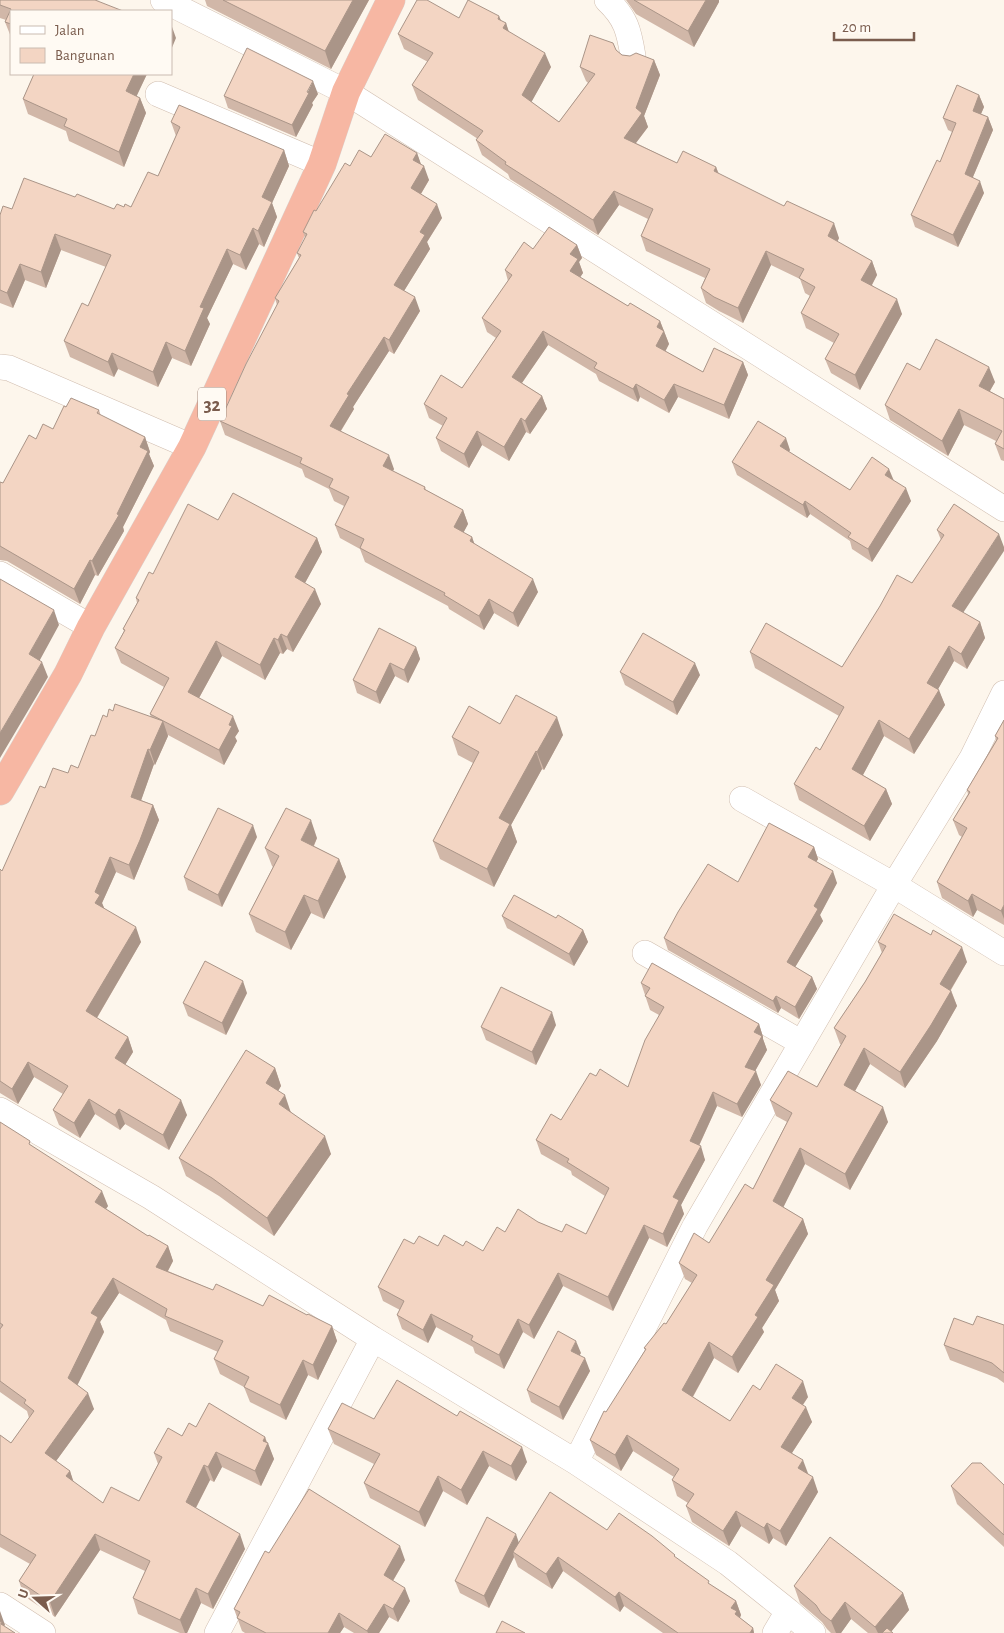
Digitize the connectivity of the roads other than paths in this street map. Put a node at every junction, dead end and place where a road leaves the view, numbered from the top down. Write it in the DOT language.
graph roads {
  1 [pos="163,0"];
  2 [pos="391,0"];
  3 [pos="606,0"];
  4 [pos="633,56"];
  5 [pos="346,92"];
  6 [pos="158,94"];
  7 [pos="322,164"];
  8 [pos="0,367"];
  9 [pos="192,447"];
  10 [pos="1004,509"];
  11 [pos="0,574"];
  12 [pos="91,627"];
  13 [pos="1004,693"];
  14 [pos="0,791"];
  15 [pos="742,800"];
  16 [pos="894,885"];
  17 [pos="1004,952"];
  18 [pos="645,953"];
  19 [pos="802,1043"];
  20 [pos="0,1110"];
  21 [pos="373,1339"];
  22 [pos="576,1462"];
  23 [pos="0,1605"];
  24 [pos="788,1611"];
  25 [pos="44,1633"];
  26 [pos="217,1633"];
  27 [pos="774,1633"];
  28 [pos="813,1633"];
  1 -- 5 [label="street"];
  2 -- 5 [label="highway, 32"];
  3 -- 4 [label="street"];
  5 -- 7 [label="highway, 32"];
  5 -- 10 [label="street"];
  6 -- 7 [label="street"];
  7 -- 9 [label="highway, 32"];
  8 -- 9 [label="street"];
  9 -- 12 [label="highway, 32"];
  11 -- 12 [label="street"];
  12 -- 14 [label="highway, 32"];
  13 -- 16 [label="street"];
  15 -- 16 [label="street"];
  16 -- 17 [label="street"];
  16 -- 19 [label="street"];
  18 -- 19 [label="street"];
  19 -- 22 [label="street"];
  20 -- 21 [label="street"];
  21 -- 22 [label="street"];
  21 -- 26 [label="street"];
  22 -- 24 [label="street"];
  23 -- 25 [label="street"];
  24 -- 27 [label="street"];
  24 -- 28 [label="street"];
}
